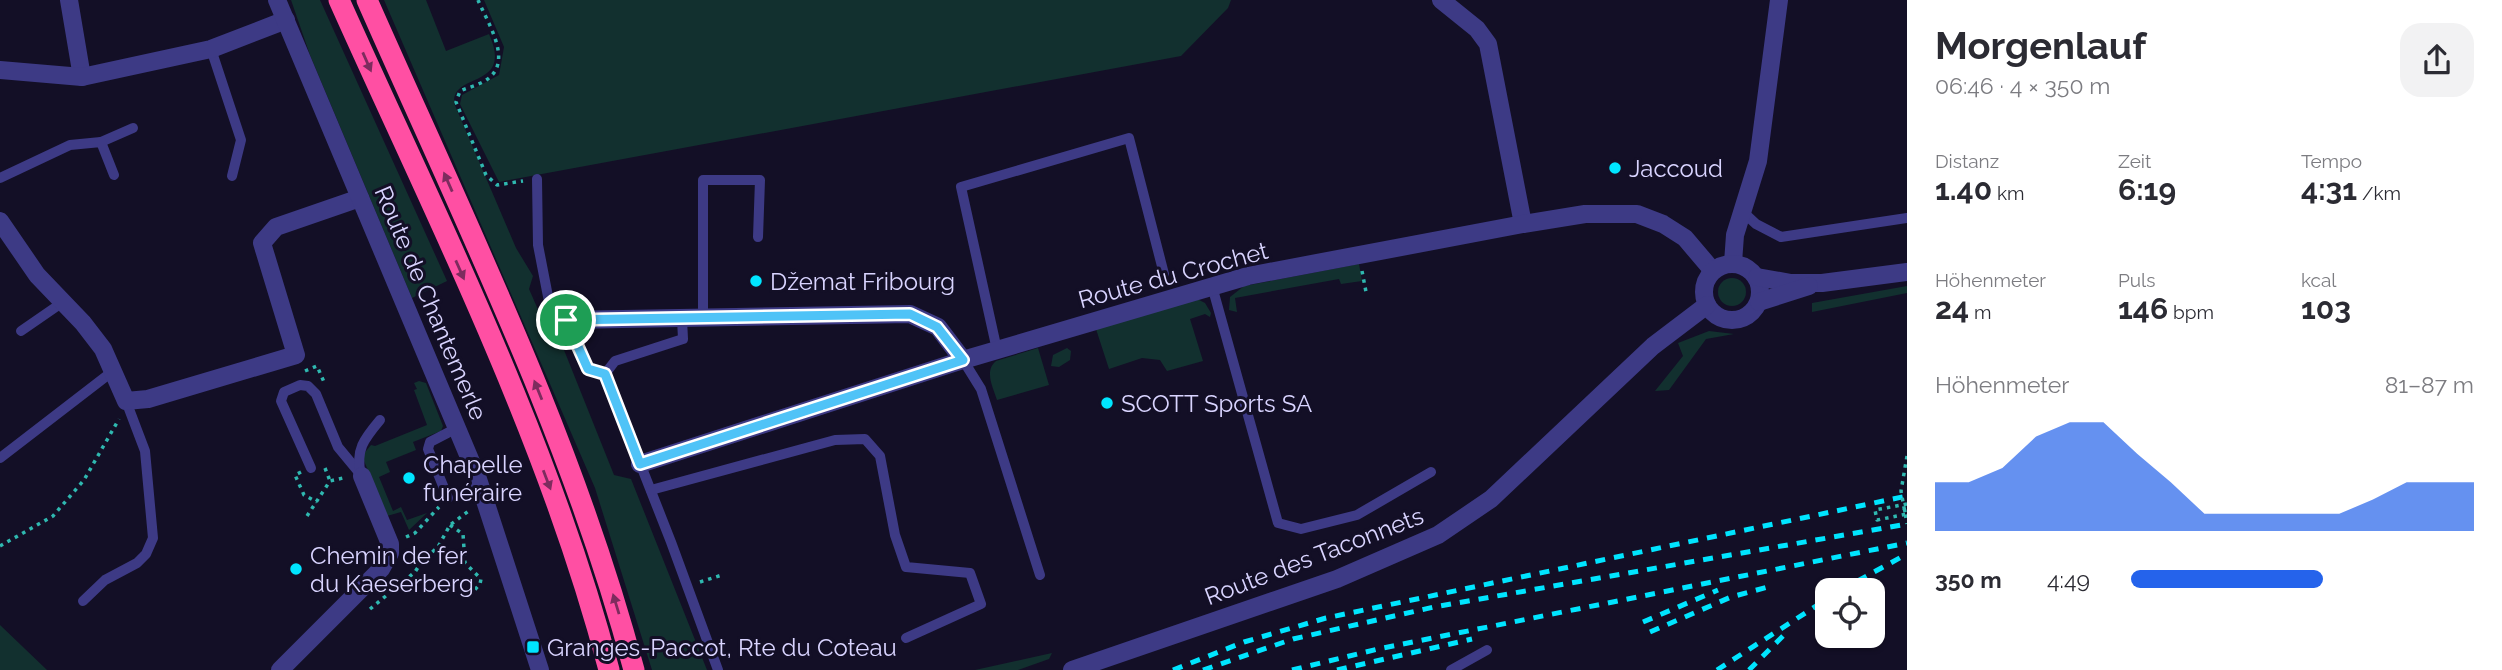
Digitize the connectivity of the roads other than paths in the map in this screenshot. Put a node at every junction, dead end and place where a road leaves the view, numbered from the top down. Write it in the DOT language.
graph roads {
  1 [pos="69,0"];
  2 [pos="277,0"];
  3 [pos="339,0"];
  4 [pos="367,0"];
  5 [pos="1441,0"];
  6 [pos="1779,0"];
  7 [pos="286,20"];
  8 [pos="211,49"];
  9 [pos="0,70"];
  10 [pos="82,78"];
  11 [pos="133,128"];
  12 [pos="101,142"];
  13 [pos="114,175"];
  14 [pos="232,176"];
  15 [pos="0,178"];
  16 [pos="537,179"];
  17 [pos="360,198"];
  18 [pos="1742,211"];
  19 [pos="1907,218"];
  20 [pos="0,221"];
  21 [pos="1523,224"];
  22 [pos="758,237"];
  23 [pos="1733,263"];
  24 [pos="1713,271"];
  25 [pos="1907,272"];
  26 [pos="1164,274"];
  27 [pos="1756,277"];
  28 [pos="1822,283"];
  29 [pos="1212,286"];
  30 [pos="63,302"];
  31 [pos="1759,302"];
  32 [pos="1707,305"];
  33 [pos="703,318"];
  34 [pos="682,319"];
  35 [pos="566,320"];
  36 [pos="21,331"];
  37 [pos="997,350"];
  38 [pos="963,360"];
  39 [pos="113,371"];
  40 [pos="126,401"];
  41 [pos="380,421"];
  42 [pos="457,428"];
  43 [pos="0,458"];
  44 [pos="640,464"];
  45 [pos="311,468"];
  46 [pos="1431,472"];
  47 [pos="362,476"];
  48 [pos="651,490"];
  49 [pos="448,498"];
  50 [pos="1040,575"];
  51 [pos="83,601"];
  52 [pos="906,638"];
  53 [pos="1487,650"];
  54 [pos="280,670"];
  55 [pos="540,670"];
  56 [pos="609,670"];
  57 [pos="634,670"];
  58 [pos="718,670"];
  59 [pos="1072,670"];
  60 [pos="1451,670"];
  1 -- 10 [label="street"];
  2 -- 7 [label="street, Route de Chantemerle"];
  3 -- 56 [label="highway, one-way"];
  57 -- 4 [label="highway, one-way"];
  5 -- 21 [label="street"];
  6 -- 18 [label="street"];
  7 -- 8 [label="street"];
  7 -- 17 [label="street, Route de Chantemerle"];
  8 -- 10 [label="street"];
  8 -- 14 [label="lane"];
  9 -- 10 [label="street"];
  11 -- 12 [label="lane"];
  12 -- 13 [label="lane"];
  12 -- 15 [label="lane"];
  16 -- 35 [label="lane"];
  17 -- 40 [label="street"];
  17 -- 42 [label="street, Route de Chantemerle"];
  18 -- 19 [label="lane"];
  18 -- 23 [label="street"];
  20 -- 30 [label="street"];
  21 -- 24 [label="street, Route du Crochet"];
  21 -- 29 [label="street, Route du Crochet"];
  22 -- 33 [label="lane"];
  23 -- 24 [label="street"];
  23 -- 27 [label="street"];
  24 -- 32 [label="street"];
  25 -- 28 [label="street"];
  26 -- 37 [label="lane"];
  27 -- 28 [label="street"];
  27 -- 31 [label="street"];
  28 -- 31 [label="street"];
  29 -- 37 [label="street, Route du Crochet"];
  29 -- 46 [label="lane"];
  30 -- 36 [label="lane"];
  30 -- 39 [label="street"];
  31 -- 32 [label="street"];
  32 -- 59 [label="street, Route des Taconnets"];
  33 -- 34 [label="street"];
  33 -- 38 [label="street"];
  34 -- 35 [label="street"];
  34 -- 44 [label="lane"];
  37 -- 38 [label="street, Route du Crochet"];
  38 -- 44 [label="street, Route du Crochet"];
  38 -- 50 [label="lane"];
  39 -- 40 [label="street"];
  39 -- 43 [label="lane"];
  40 -- 51 [label="lane"];
  41 -- 47 [label="lane"];
  42 -- 49 [label="lane"];
  42 -- 55 [label="street, Route de Chantemerle"];
  44 -- 48 [label="lane"];
  45 -- 47 [label="lane"];
  47 -- 54 [label="street"];
  48 -- 52 [label="lane"];
  48 -- 58 [label="lane"];
  53 -- 60 [label="lane"];
}
